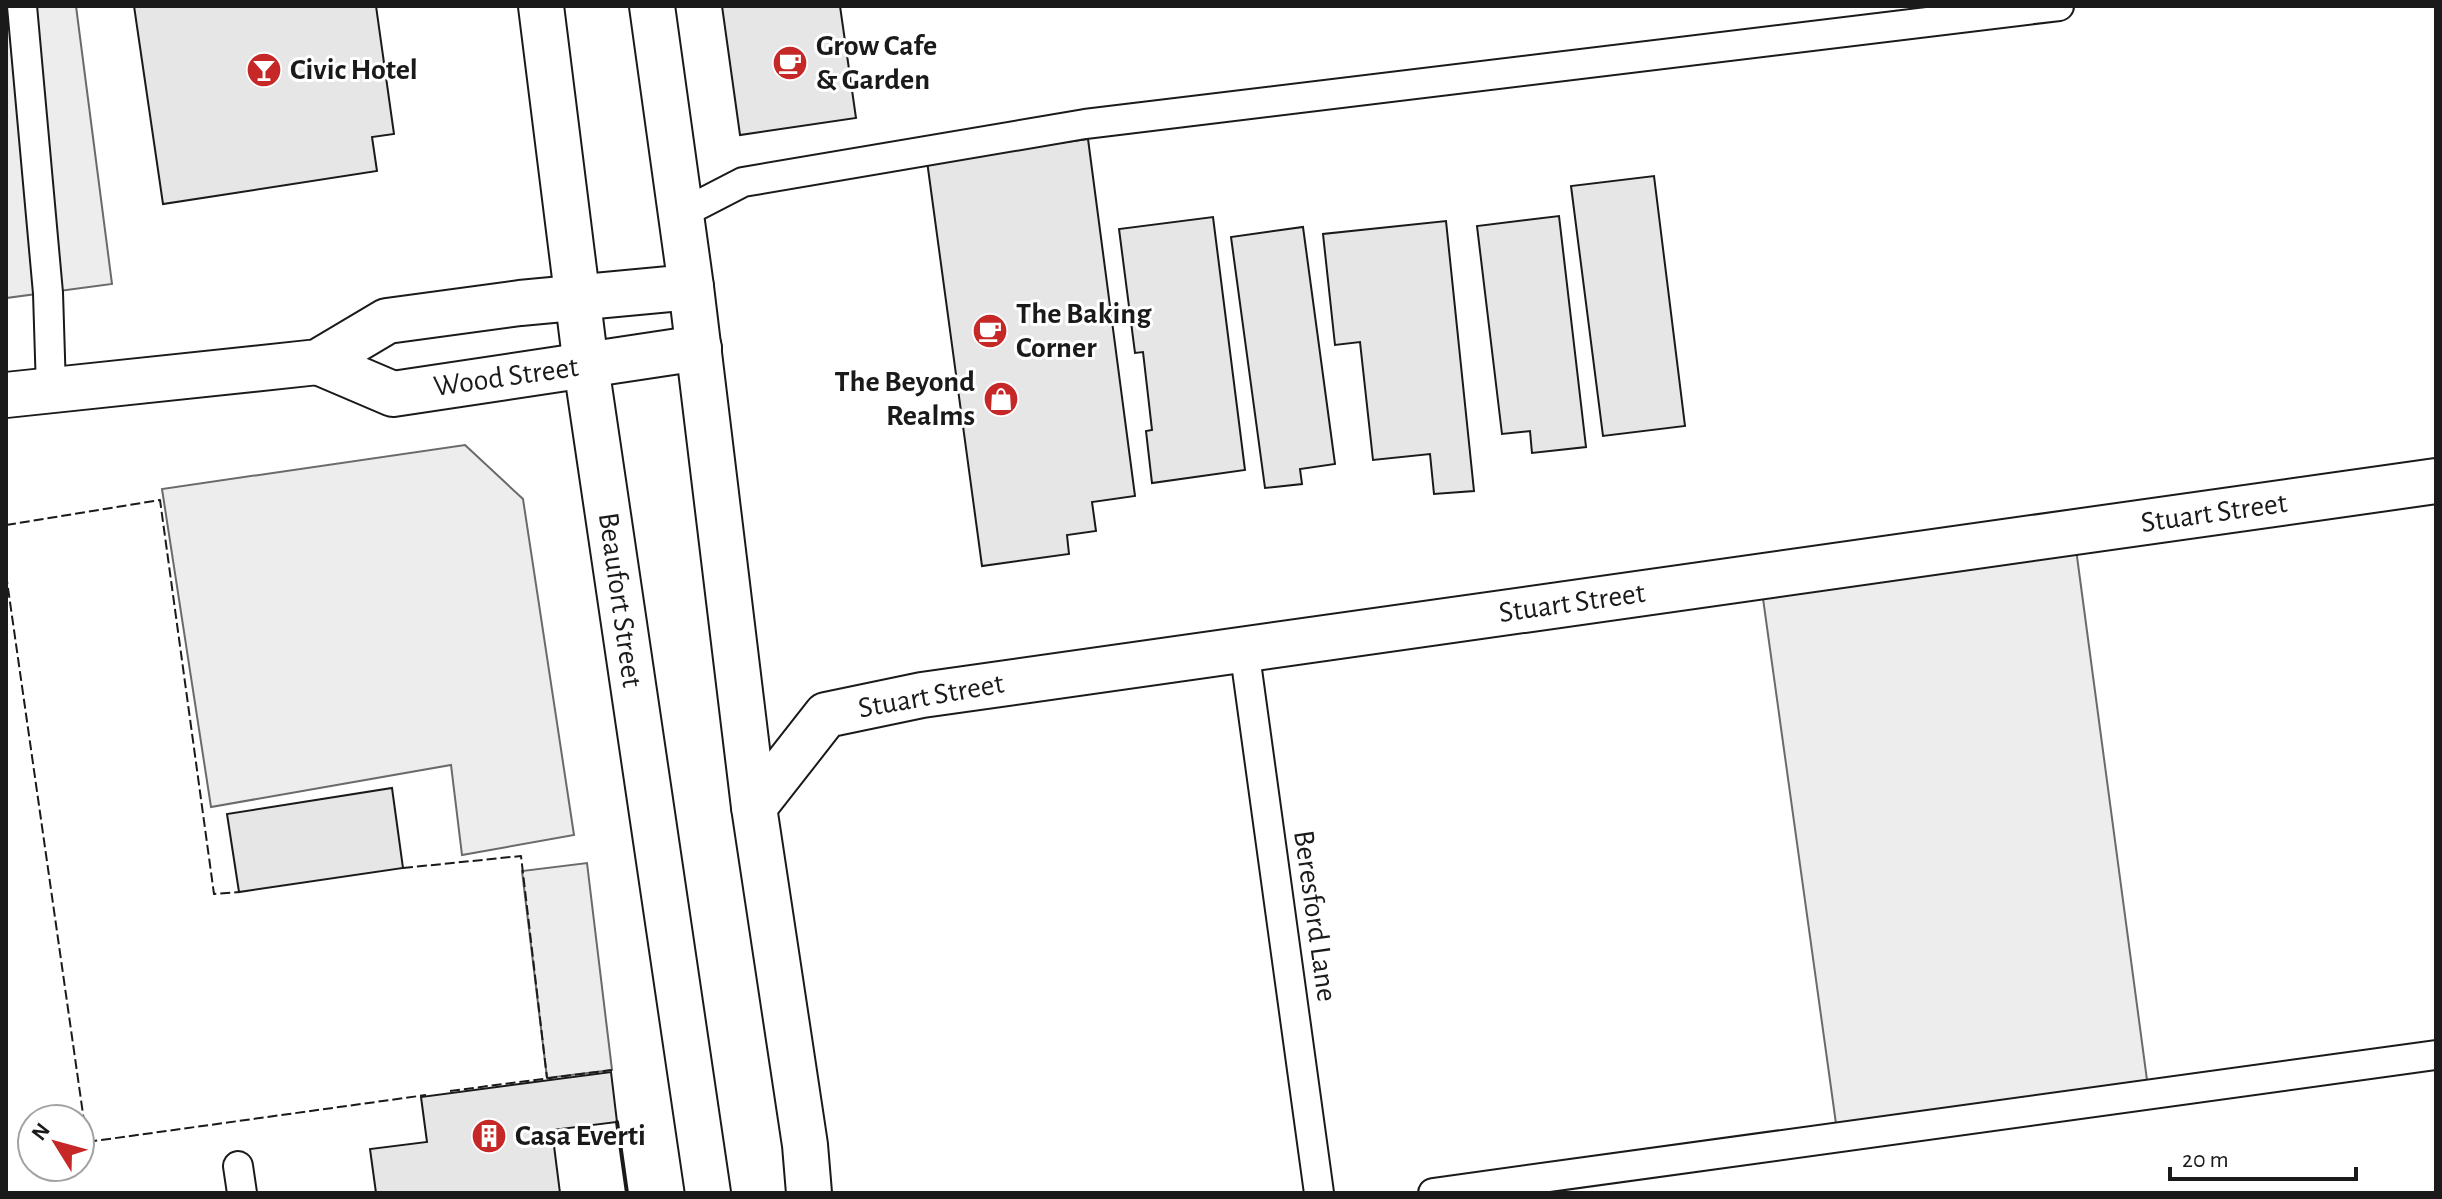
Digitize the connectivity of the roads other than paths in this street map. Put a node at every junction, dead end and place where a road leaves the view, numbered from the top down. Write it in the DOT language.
graph roads {
  1 [pos="22,6"];
  2 [pos="541,6"];
  3 [pos="652,6"];
  4 [pos="2059,6"];
  5 [pos="681,214"];
  6 [pos="691,287"];
  7 [pos="578,297"];
  8 [pos="699,348"];
  9 [pos="318,362"];
  10 [pos="586,366"];
  11 [pos="51,389"];
  12 [pos="6,395"];
  13 [pos="2436,481"];
  14 [pos="1244,648"];
  15 [pos="754,807"];
  16 [pos="2436,1055"];
  17 [pos="708,1193"];
  18 [pos="809,1193"];
  19 [pos="1319,1193"];
  20 [pos="1433,1193"];
  1 -- 11 [label="lane"];
  2 -- 7 [label="street, Beaufort Street"];
  3 -- 5 [label="street"];
  4 -- 5 [label="lane"];
  5 -- 6 [label="street"];
  6 -- 7 [label="street, Wood Street"];
  6 -- 8 [label="street"];
  7 -- 9 [label="street, Wood Street"];
  7 -- 10 [label="street, Beaufort Street"];
  8 -- 10 [label="street, Wood Street"];
  8 -- 15 [label="street"];
  9 -- 10 [label="street, Wood Street"];
  9 -- 11 [label="street, Wood Street"];
  10 -- 17 [label="street, Beaufort Street"];
  11 -- 12 [label="street, Wood Street"];
  13 -- 14 [label="street, Stuart Street"];
  14 -- 15 [label="street, Stuart Street"];
  14 -- 19 [label="lane, Beresford Lane"];
  15 -- 18 [label="street"];
  16 -- 20 [label="lane"];
}
